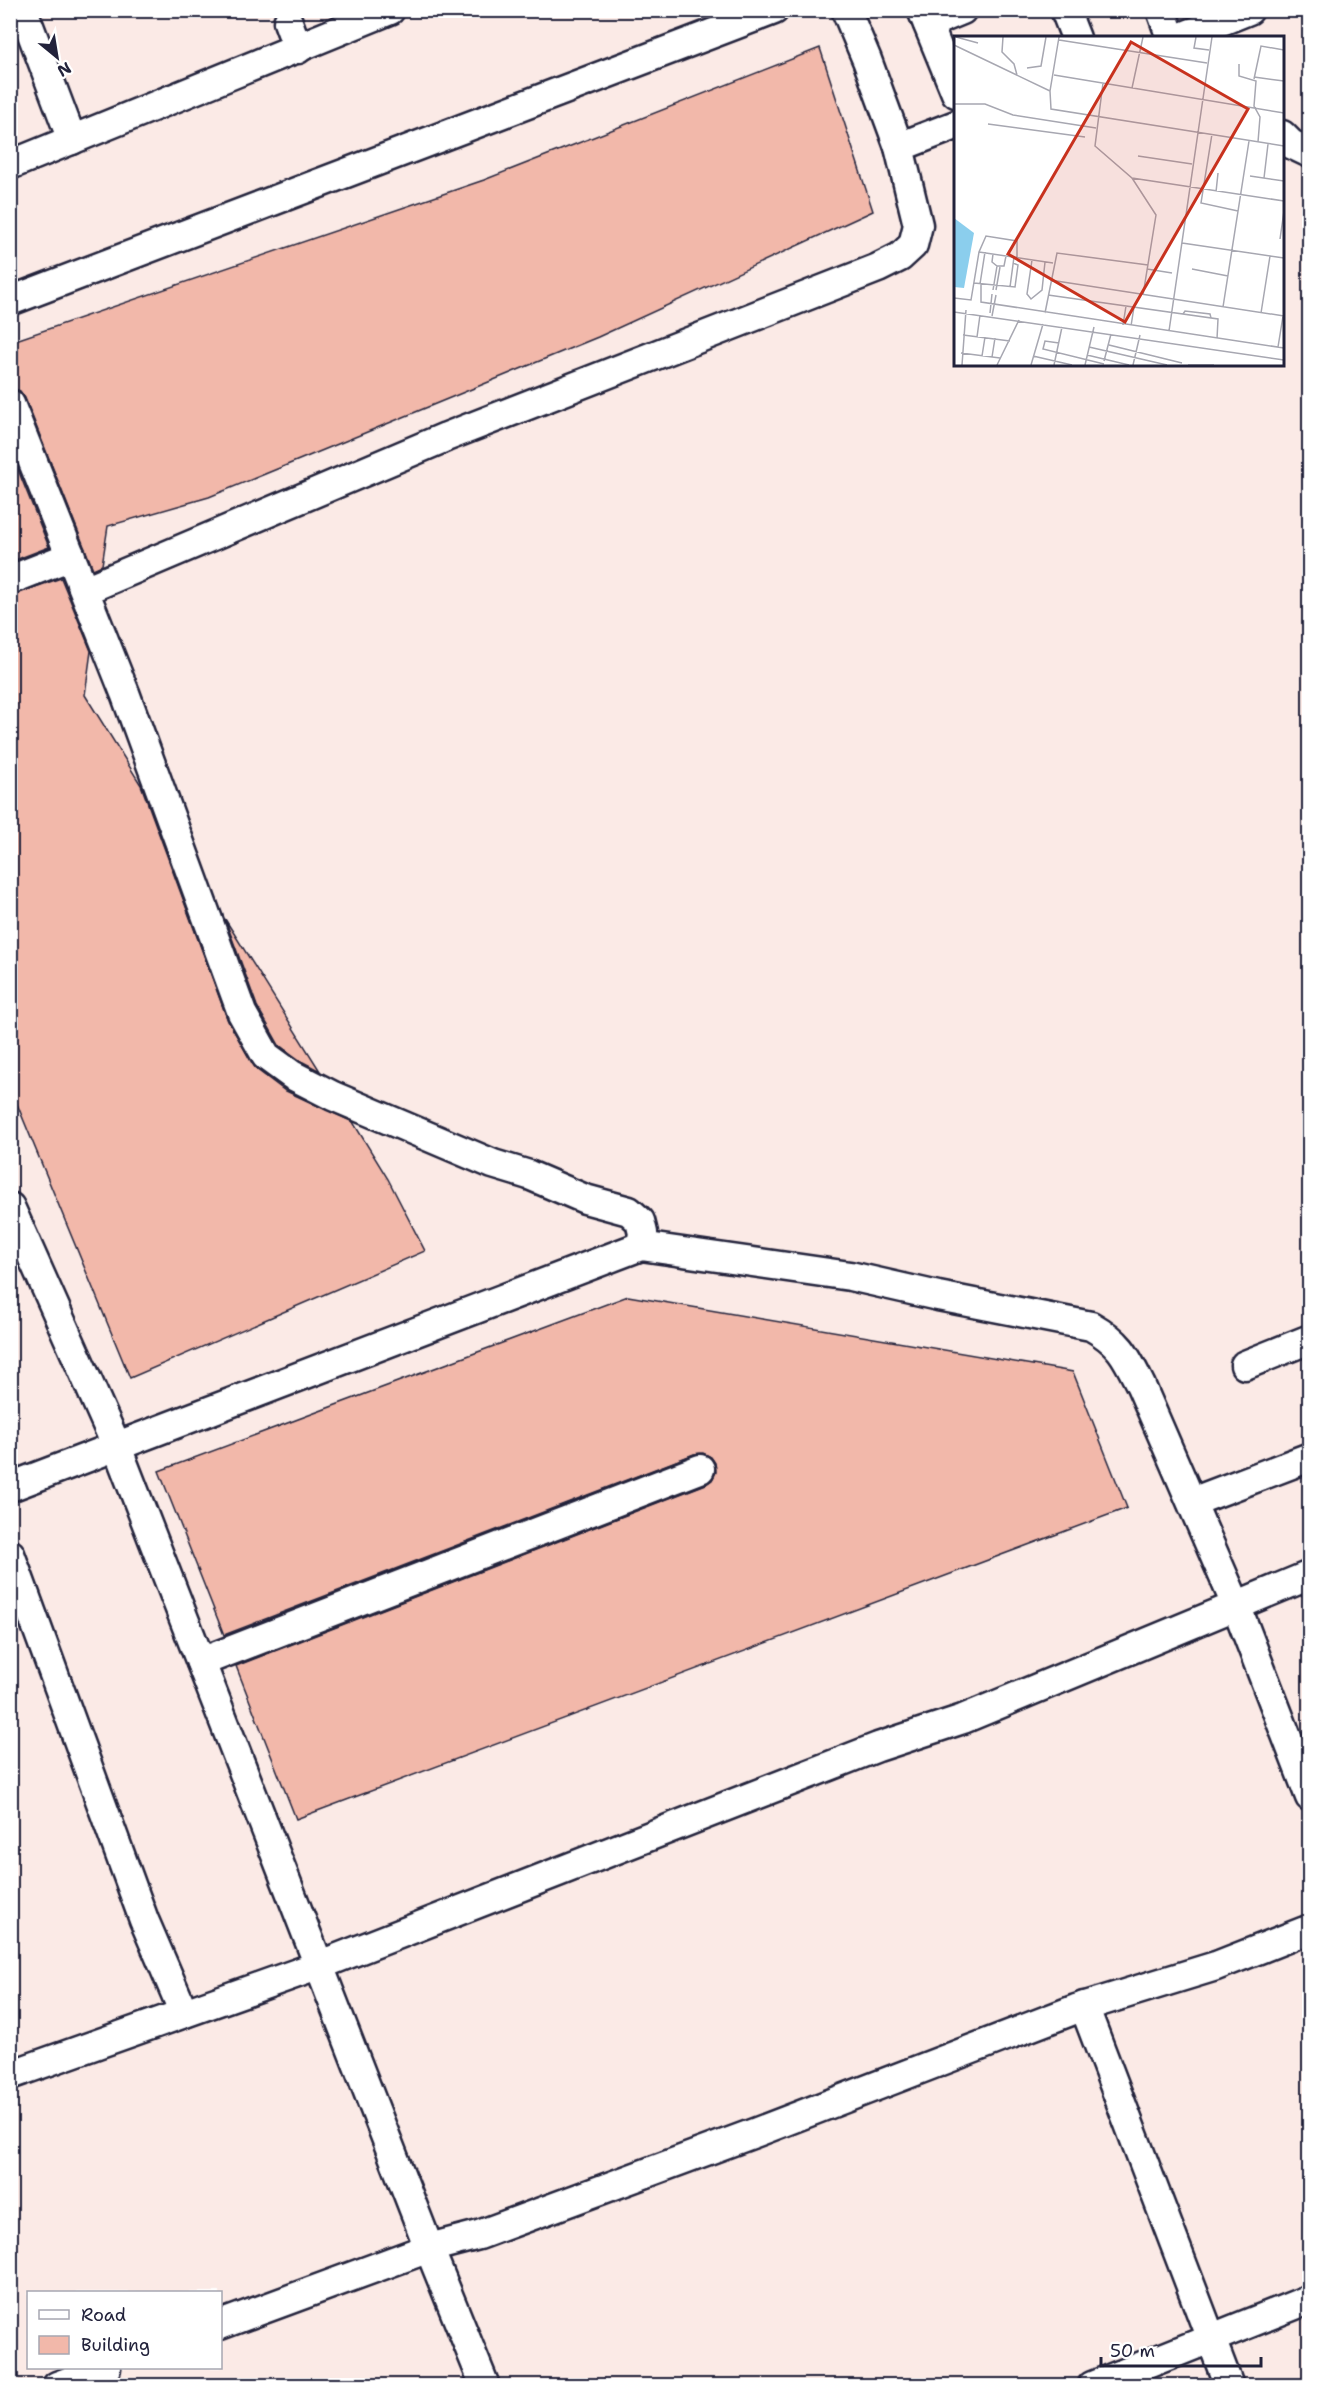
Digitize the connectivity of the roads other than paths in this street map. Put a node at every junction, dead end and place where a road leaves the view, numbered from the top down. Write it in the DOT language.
graph roads {
  1 [pos="23,10"];
  2 [pos="390,10"];
  3 [pos="774,10"];
  4 [pos="846,10"];
  5 [pos="962,10"];
  6 [pos="1065,10"];
  7 [pos="1161,10"];
  8 [pos="925,17"];
  9 [pos="288,22"];
  10 [pos="1237,22"];
  11 [pos="1075,36"];
  12 [pos="1170,36"];
  13 [pos="1186,36"];
  14 [pos="298,49"];
  15 [pos="954,88"];
  16 [pos="954,126"];
  17 [pos="1284,137"];
  18 [pos="72,140"];
  19 [pos="899,147"];
  20 [pos="1310,153"];
  21 [pos="10,165"];
  22 [pos="10,301"];
  23 [pos="10,404"];
  24 [pos="71,556"];
  25 [pos="10,580"];
  26 [pos="85,590"];
  27 [pos="10,1207"];
  28 [pos="641,1246"];
  29 [pos="1310,1339"];
  30 [pos="1245,1365"];
  31 [pos="117,1447"];
  32 [pos="1310,1457"];
  33 [pos="700,1469"];
  34 [pos="10,1487"];
  35 [pos="1192,1502"];
  36 [pos="10,1554"];
  37 [pos="1310,1575"];
  38 [pos="1236,1605"];
  39 [pos="201,1662"];
  40 [pos="1310,1797"];
  41 [pos="1310,1929"];
  42 [pos="320,1965"];
  43 [pos="1084,2006"];
  44 [pos="184,2013"];
  45 [pos="10,2075"];
  46 [pos="429,2248"];
  47 [pos="1310,2299"];
  48 [pos="222,2324"];
  49 [pos="1211,2339"];
  50 [pos="101,2369"];
  51 [pos="57,2385"];
  52 [pos="485,2385"];
  53 [pos="1092,2385"];
  54 [pos="1229,2385"];
  1 -- 18 [label="lane"];
  2 -- 14 [label="lane"];
  3 -- 22 [label="lane"];
  4 -- 19 [label="lane"];
  5 -- 8 [label="lane"];
  6 -- 11 [label="lane"];
  7 -- 12 [label="lane"];
  8 -- 15 [label="lane"];
  9 -- 14 [label="lane"];
  10 -- 13 [label="lane"];
  14 -- 18 [label="lane"];
  16 -- 19 [label="lane"];
  17 -- 20 [label="lane"];
  18 -- 21 [label="lane"];
  19 -- 26 [label="lane"];
  23 -- 24 [label="lane"];
  24 -- 25 [label="lane"];
  24 -- 26 [label="lane"];
  26 -- 28 [label="lane"];
  27 -- 31 [label="lane"];
  28 -- 31 [label="lane"];
  28 -- 35 [label="lane"];
  29 -- 30 [label="lane"];
  31 -- 34 [label="lane"];
  31 -- 39 [label="lane"];
  32 -- 35 [label="lane"];
  33 -- 39 [label="lane"];
  35 -- 38 [label="lane"];
  36 -- 44 [label="lane"];
  37 -- 38 [label="lane"];
  38 -- 40 [label="lane"];
  38 -- 42 [label="lane"];
  39 -- 42 [label="lane"];
  41 -- 43 [label="lane"];
  42 -- 44 [label="lane"];
  42 -- 46 [label="lane"];
  43 -- 46 [label="lane"];
  43 -- 49 [label="lane"];
  44 -- 45 [label="lane"];
  46 -- 48 [label="lane"];
  46 -- 52 [label="lane"];
  47 -- 49 [label="lane"];
  49 -- 53 [label="lane"];
  49 -- 54 [label="lane"];
  50 -- 51 [label="lane"];
}
